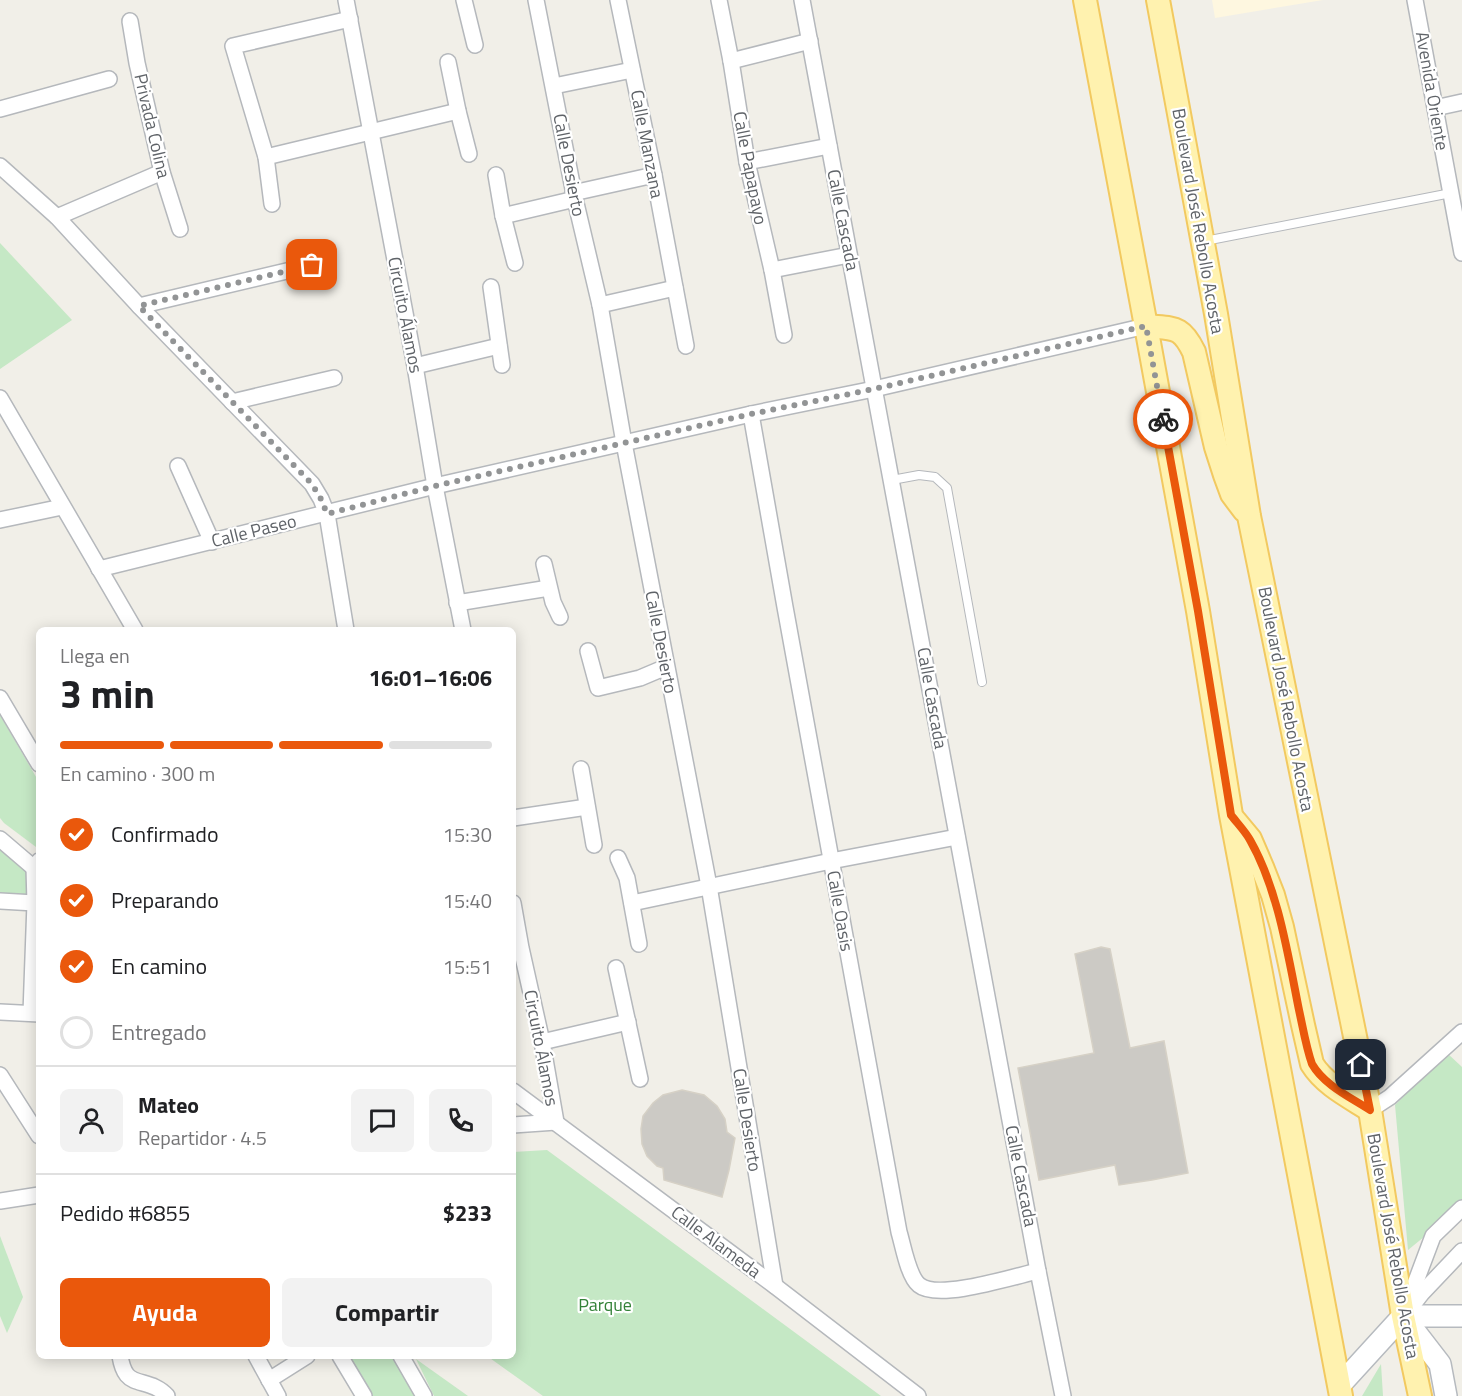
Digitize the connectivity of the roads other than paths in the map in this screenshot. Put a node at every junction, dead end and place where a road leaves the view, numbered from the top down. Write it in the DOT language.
graph roads {
  1 [pos="346,0"];
  2 [pos="464,0"];
  3 [pos="536,0"];
  4 [pos="618,0"];
  5 [pos="719,0"];
  6 [pos="802,0"];
  7 [pos="1085,0"];
  8 [pos="1158,0"];
  9 [pos="1415,0"];
  10 [pos="350,19"];
  11 [pos="130,21"];
  12 [pos="810,41"];
  13 [pos="475,45"];
  14 [pos="731,61"];
  15 [pos="448,62"];
  16 [pos="632,70"];
  17 [pos="109,80"];
  18 [pos="554,86"];
  19 [pos="1462,102"];
  20 [pos="1435,108"];
  21 [pos="0,109"];
  22 [pos="458,111"];
  23 [pos="370,132"];
  24 [pos="829,146"];
  25 [pos="469,154"];
  26 [pos="266,157"];
  27 [pos="747,162"];
  28 [pos="0,166"];
  29 [pos="162,172"];
  30 [pos="496,175"];
  31 [pos="654,176"];
  32 [pos="1451,193"];
  33 [pos="574,196"];
  34 [pos="272,204"];
  35 [pos="503,216"];
  36 [pos="57,217"];
  37 [pos="180,229"];
  38 [pos="1203,242"];
  39 [pos="1462,253"];
  40 [pos="849,255"];
  41 [pos="515,263"];
  42 [pos="312,265"];
  43 [pos="772,270"];
  44 [pos="491,287"];
  45 [pos="675,288"];
  46 [pos="600,305"];
  47 [pos="139,306"];
  48 [pos="1146,326"];
  49 [pos="784,335"];
  50 [pos="499,346"];
  51 [pos="686,346"];
  52 [pos="502,365"];
  53 [pos="415,366"];
  54 [pos="334,378"];
  55 [pos="874,389"];
  56 [pos="0,398"];
  57 [pos="232,402"];
  58 [pos="751,414"];
  59 [pos="624,443"];
  60 [pos="178,466"];
  61 [pos="892,480"];
  62 [pos="435,486"];
  63 [pos="62,507"];
  64 [pos="327,514"];
  65 [pos="1249,516"];
  66 [pos="0,520"];
  67 [pos="212,542"];
  68 [pos="544,564"];
  69 [pos="99,569"];
  70 [pos="549,588"];
  71 [pos="458,603"];
  72 [pos="560,617"];
  73 [pos="133,627"];
  74 [pos="346,627"];
  75 [pos="462,627"];
  76 [pos="588,651"];
  77 [pos="666,667"];
  78 [pos="982,682"];
  79 [pos="0,698"];
  80 [pos="36,759"];
  81 [pos="581,769"];
  82 [pos="587,807"];
  83 [pos="1231,815"];
  84 [pos="516,818"];
  85 [pos="957,837"];
  86 [pos="0,839"];
  87 [pos="594,844"];
  88 [pos="618,858"];
  89 [pos="831,861"];
  90 [pos="36,864"];
  91 [pos="709,886"];
  92 [pos="0,901"];
  93 [pos="36,902"];
  94 [pos="632,903"];
  95 [pos="639,944"];
  96 [pos="517,945"];
  97 [pos="36,958"];
  98 [pos="616,968"];
  99 [pos="0,1012"];
  100 [pos="35,1013"];
  101 [pos="628,1022"];
  102 [pos="1462,1032"];
  103 [pos="542,1042"];
  104 [pos="0,1075"];
  105 [pos="640,1079"];
  106 [pos="516,1093"];
  107 [pos="1370,1110"];
  108 [pos="556,1122"];
  109 [pos="516,1125"];
  110 [pos="36,1131"];
  111 [pos="36,1195"];
  112 [pos="0,1201"];
  113 [pos="1462,1208"];
  114 [pos="1462,1251"];
  115 [pos="1038,1271"];
  116 [pos="775,1286"];
  117 [pos="1403,1316"];
  118 [pos="1462,1316"];
  119 [pos="121,1359"];
  120 [pos="258,1359"];
  121 [pos="302,1359"];
  122 [pos="342,1359"];
  123 [pos="403,1359"];
  124 [pos="269,1380"];
  125 [pos="1341,1391"];
  126 [pos="167,1396"];
  127 [pos="279,1396"];
  128 [pos="364,1396"];
  129 [pos="424,1396"];
  130 [pos="918,1396"];
  131 [pos="1063,1396"];
  132 [pos="1420,1396"];
  133 [pos="1446,1396"];
  1 -- 10 [label="street, Circuito Álamos"];
  2 -- 13 [label="street"];
  3 -- 18 [label="street, Calle Desierto"];
  4 -- 16 [label="street, Calle Manzana"];
  5 -- 14 [label="street, Calle Papapayo"];
  6 -- 12 [label="street, Calle Cascada"];
  7 -- 48 [label="main road"];
  8 -- 38 [label="main road, Boulevard José Rebollo Acosta"];
  9 -- 20 [label="street, Avenida Oriente"];
  10 -- 23 [label="street, Circuito Álamos"];
  10 -- 26 [label="street"];
  11 -- 29 [label="street, Privada Colina"];
  12 -- 14 [label="street"];
  12 -- 24 [label="street, Calle Cascada"];
  14 -- 27 [label="street, Calle Papapayo"];
  15 -- 22 [label="street"];
  16 -- 18 [label="street"];
  16 -- 31 [label="street, Calle Manzana"];
  17 -- 21 [label="street, Privada Colina"];
  18 -- 33 [label="street, Calle Desierto"];
  19 -- 20 [label="street"];
  20 -- 32 [label="street, Avenida Oriente"];
  22 -- 23 [label="street"];
  22 -- 25 [label="street"];
  23 -- 26 [label="street"];
  23 -- 53 [label="street, Circuito Álamos"];
  24 -- 27 [label="street"];
  24 -- 40 [label="street, Calle Cascada"];
  26 -- 34 [label="street"];
  27 -- 43 [label="street, Calle Papapayo"];
  28 -- 36 [label="street"];
  29 -- 36 [label="street"];
  29 -- 37 [label="street, Privada Colina"];
  30 -- 35 [label="street"];
  31 -- 33 [label="street"];
  31 -- 45 [label="street, Calle Manzana"];
  32 -- 38 [label="lane"];
  32 -- 39 [label="street, Avenida Oriente"];
  33 -- 35 [label="street"];
  33 -- 46 [label="street, Calle Desierto"];
  35 -- 41 [label="street"];
  36 -- 47 [label="street"];
  38 -- 65 [label="main road, Boulevard José Rebollo Acosta"];
  40 -- 43 [label="street"];
  40 -- 55 [label="street, Calle Cascada"];
  42 -- 47 [label="street"];
  43 -- 49 [label="street, Calle Papapayo"];
  44 -- 50 [label="street"];
  45 -- 46 [label="street"];
  45 -- 51 [label="street, Calle Manzana"];
  46 -- 59 [label="street, Calle Desierto"];
  47 -- 57 [label="street"];
  48 -- 55 [label="street, Calle Paseo"];
  48 -- 65 [label="main road"];
  48 -- 83 [label="main road"];
  50 -- 52 [label="street"];
  50 -- 53 [label="street"];
  53 -- 62 [label="street, Circuito Álamos"];
  54 -- 57 [label="street"];
  55 -- 58 [label="street, Calle Paseo"];
  55 -- 61 [label="street, Calle Cascada"];
  56 -- 63 [label="street"];
  57 -- 64 [label="street"];
  58 -- 59 [label="street, Calle Paseo"];
  58 -- 89 [label="street, Calle Oasis"];
  59 -- 62 [label="street, Calle Paseo"];
  59 -- 77 [label="street, Calle Desierto"];
  60 -- 67 [label="street"];
  61 -- 78 [label="lane"];
  61 -- 85 [label="street, Calle Cascada"];
  62 -- 64 [label="street, Calle Paseo"];
  62 -- 71 [label="street, Circuito Álamos"];
  63 -- 66 [label="street"];
  63 -- 69 [label="street"];
  64 -- 67 [label="street, Calle Paseo"];
  64 -- 74 [label="street"];
  65 -- 107 [label="main road, Boulevard José Rebollo Acosta"];
  67 -- 69 [label="street, Calle Paseo"];
  68 -- 70 [label="street"];
  69 -- 73 [label="street"];
  70 -- 71 [label="street"];
  70 -- 72 [label="street"];
  71 -- 75 [label="street, Circuito Álamos"];
  76 -- 77 [label="street"];
  77 -- 91 [label="street, Calle Desierto"];
  79 -- 80 [label="street"];
  81 -- 82 [label="street"];
  82 -- 84 [label="street"];
  82 -- 87 [label="street"];
  83 -- 107 [label="main road"];
  83 -- 125 [label="main road"];
  85 -- 89 [label="street"];
  85 -- 115 [label="street, Calle Cascada"];
  86 -- 90 [label="street"];
  88 -- 94 [label="street"];
  89 -- 91 [label="street"];
  89 -- 115 [label="street, Calle Oasis"];
  91 -- 94 [label="street"];
  91 -- 116 [label="street, Calle Desierto"];
  92 -- 93 [label="street"];
  94 -- 95 [label="street"];
  96 -- 103 [label="street, Circuito Álamos"];
  97 -- 100 [label="street"];
  98 -- 101 [label="street"];
  99 -- 100 [label="street"];
  101 -- 103 [label="street"];
  101 -- 105 [label="street"];
  102 -- 107 [label="street"];
  103 -- 108 [label="street, Circuito Álamos"];
  104 -- 110 [label="street"];
  106 -- 108 [label="street, Calle Alameda"];
  107 -- 117 [label="main road, Boulevard José Rebollo Acosta"];
  108 -- 109 [label="street"];
  108 -- 116 [label="street, Calle Alameda"];
  111 -- 112 [label="street"];
  113 -- 117 [label="street"];
  114 -- 117 [label="street"];
  115 -- 131 [label="street, Calle Cascada"];
  116 -- 130 [label="street, Calle Alameda"];
  117 -- 118 [label="street"];
  117 -- 125 [label="street"];
  117 -- 132 [label="main road, Boulevard José Rebollo Acosta"];
  117 -- 133 [label="street"];
  119 -- 126 [label="street"];
  120 -- 124 [label="street"];
  121 -- 124 [label="street"];
  122 -- 128 [label="street"];
  123 -- 129 [label="street"];
  124 -- 127 [label="street"];
}
